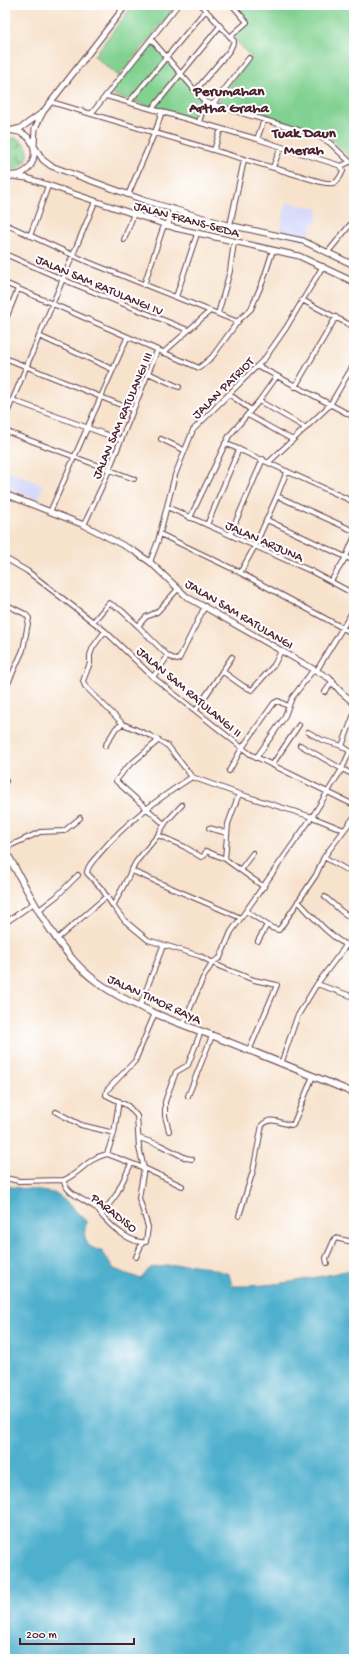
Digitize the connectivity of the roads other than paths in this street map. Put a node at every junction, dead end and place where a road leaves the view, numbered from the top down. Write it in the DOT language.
graph roads {
  1 [pos="126,5"];
  2 [pos="178,5"];
  3 [pos="201,5"];
  4 [pos="232,5"];
  5 [pos="206,10"];
  6 [pos="220,26"];
  7 [pos="230,37"];
  8 [pos="151,40"];
  9 [pos="167,57"];
  10 [pos="249,58"];
  11 [pos="181,74"];
  12 [pos="195,91"];
  13 [pos="106,96"];
  14 [pos="52,102"];
  15 [pos="129,102"];
  16 [pos="205,102"];
  17 [pos="213,104"];
  18 [pos="152,109"];
  19 [pos="162,111"];
  20 [pos="44,112"];
  21 [pos="92,114"];
  22 [pos="264,120"];
  23 [pos="199,122"];
  24 [pos="221,129"];
  25 [pos="6,132"];
  26 [pos="154,133"];
  27 [pos="257,139"];
  28 [pos="34,146"];
  29 [pos="281,147"];
  30 [pos="214,150"];
  31 [pos="244,160"];
  32 [pos="341,166"];
  33 [pos="273,167"];
  34 [pos="5,174"];
  35 [pos="12,176"];
  36 [pos="5,178"];
  37 [pos="48,186"];
  38 [pos="128,195"];
  39 [pos="95,202"];
  40 [pos="174,209"];
  41 [pos="133,216"];
  42 [pos="354,220"];
  43 [pos="230,225"];
  44 [pos="6,226"];
  45 [pos="165,226"];
  46 [pos="197,234"];
  47 [pos="30,236"];
  48 [pos="124,240"];
  49 [pos="234,242"];
  50 [pos="273,250"];
  51 [pos="328,252"];
  52 [pos="5,254"];
  53 [pos="74,256"];
  54 [pos="354,265"];
  55 [pos="323,266"];
  56 [pos="64,280"];
  57 [pos="354,282"];
  58 [pos="5,284"];
  59 [pos="144,285"];
  60 [pos="18,289"];
  61 [pos="176,297"];
  62 [pos="302,300"];
  63 [pos="52,305"];
  64 [pos="210,311"];
  65 [pos="218,314"];
  66 [pos="336,317"];
  67 [pos="5,321"];
  68 [pos="238,322"];
  69 [pos="354,327"];
  70 [pos="188,330"];
  71 [pos="39,336"];
  72 [pos="127,338"];
  73 [pos="157,351"];
  74 [pos="163,353"];
  75 [pos="5,358"];
  76 [pos="354,364"];
  77 [pos="258,366"];
  78 [pos="26,367"];
  79 [pos="112,369"];
  80 [pos="148,373"];
  81 [pos="277,376"];
  82 [pos="295,386"];
  83 [pos="179,387"];
  84 [pos="229,394"];
  85 [pos="100,398"];
  86 [pos="12,400"];
  87 [pos="259,401"];
  88 [pos="330,405"];
  89 [pos="133,410"];
  90 [pos="251,410"];
  91 [pos="248,414"];
  92 [pos="5,418"];
  93 [pos="354,418"];
  94 [pos="88,428"];
  95 [pos="306,428"];
  96 [pos="5,431"];
  97 [pos="161,439"];
  98 [pos="121,440"];
  99 [pos="293,440"];
  100 [pos="225,443"];
  101 [pos="239,449"];
  102 [pos="184,450"];
  103 [pos="74,457"];
  104 [pos="263,459"];
  105 [pos="269,462"];
  106 [pos="109,469"];
  107 [pos="287,471"];
  108 [pos="134,479"];
  109 [pos="5,494"];
  110 [pos="277,496"];
  111 [pos="354,502"];
  112 [pos="167,507"];
  113 [pos="50,512"];
  114 [pos="190,518"];
  115 [pos="267,520"];
  116 [pos="84,525"];
  117 [pos="207,525"];
  118 [pos="354,531"];
  119 [pos="160,534"];
  120 [pos="230,535"];
  121 [pos="354,538"];
  122 [pos="255,546"];
  123 [pos="5,558"];
  124 [pos="346,558"];
  125 [pos="354,561"];
  126 [pos="150,562"];
  127 [pos="240,573"];
  128 [pos="332,581"];
  129 [pos="178,588"];
  130 [pos="354,594"];
  131 [pos="5,604"];
  132 [pos="205,606"];
  133 [pos="354,609"];
  134 [pos="93,622"];
  135 [pos="138,626"];
  136 [pos="343,628"];
  137 [pos="105,631"];
  138 [pos="354,634"];
  139 [pos="281,651"];
  140 [pos="168,656"];
  141 [pos="232,657"];
  142 [pos="315,669"];
  143 [pos="222,670"];
  144 [pos="154,677"];
  145 [pos="333,681"];
  146 [pos="5,690"];
  147 [pos="325,692"];
  148 [pos="354,703"];
  149 [pos="288,706"];
  150 [pos="196,710"];
  151 [pos="354,714"];
  152 [pos="123,724"];
  153 [pos="299,725"];
  154 [pos="308,732"];
  155 [pos="159,740"];
  156 [pos="300,745"];
  157 [pos="105,746"];
  158 [pos="342,746"];
  159 [pos="242,748"];
  160 [pos="352,753"];
  161 [pos="256,758"];
  162 [pos="272,765"];
  163 [pos="342,769"];
  164 [pos="229,771"];
  165 [pos="354,774"];
  166 [pos="192,777"];
  167 [pos="328,792"];
  168 [pos="238,794"];
  169 [pos="182,805"];
  170 [pos="354,805"];
  171 [pos="146,808"];
  172 [pos="312,816"];
  173 [pos="354,817"];
  174 [pos="80,818"];
  175 [pos="164,824"];
  176 [pos="209,828"];
  177 [pos="344,830"];
  178 [pos="227,833"];
  179 [pos="158,835"];
  180 [pos="5,849"];
  181 [pos="253,853"];
  182 [pos="324,857"];
  183 [pos="225,859"];
  184 [pos="240,870"];
  185 [pos="132,871"];
  186 [pos="354,874"];
  187 [pos="78,875"];
  188 [pos="264,887"];
  189 [pos="107,896"];
  190 [pos="325,896"];
  191 [pos="298,901"];
  192 [pos="34,903"];
  193 [pos="113,906"];
  194 [pos="39,910"];
  195 [pos="246,911"];
  196 [pos="241,918"];
  197 [pos="354,920"];
  198 [pos="5,923"];
  199 [pos="267,925"];
  200 [pos="354,935"];
  201 [pos="57,939"];
  202 [pos="258,941"];
  203 [pos="163,946"];
  204 [pos="347,946"];
  205 [pos="354,949"];
  206 [pos="213,962"];
  207 [pos="317,984"];
  208 [pos="354,997"];
  209 [pos="140,1006"];
  210 [pos="154,1013"];
  211 [pos="183,1025"];
  212 [pos="200,1032"];
  213 [pos="212,1036"];
  214 [pos="249,1052"];
  215 [pos="281,1064"];
  216 [pos="313,1076"];
  217 [pos="354,1093"];
  218 [pos="188,1096"];
  219 [pos="119,1101"];
  220 [pos="56,1112"];
  221 [pos="114,1132"];
  222 [pos="169,1132"];
  223 [pos="139,1138"];
  224 [pos="107,1154"];
  225 [pos="192,1159"];
  226 [pos="131,1164"];
  227 [pos="144,1168"];
  228 [pos="5,1178"];
  229 [pos="64,1180"];
  230 [pos="182,1186"];
  231 [pos="102,1214"];
  232 [pos="239,1216"];
  233 [pos="142,1242"];
  234 [pos="354,1242"];
  235 [pos="136,1257"];
  236 [pos="327,1263"];
  1 -- 14 [label="main road"];
  2 -- 8 [label="street"];
  3 -- 5 [label="street"];
  4 -- 7 [label="street"];
  5 -- 6 [label="street"];
  5 -- 9 [label="street"];
  6 -- 7 [label="street"];
  6 -- 11 [label="street"];
  7 -- 12 [label="street"];
  8 -- 9 [label="street"];
  8 -- 13 [label="street"];
  9 -- 11 [label="street"];
  9 -- 15 [label="street"];
  10 -- 17 [label="street"];
  11 -- 12 [label="street"];
  11 -- 18 [label="street"];
  12 -- 16 [label="street"];
  13 -- 15 [label="street"];
  13 -- 21 [label="street"];
  14 -- 20 [label="main road"];
  14 -- 21 [label="street"];
  15 -- 18 [label="street"];
  16 -- 17 [label="street"];
  16 -- 23 [label="street"];
  17 -- 22 [label="street"];
  18 -- 19 [label="street"];
  19 -- 23 [label="street"];
  19 -- 26 [label="street"];
  20 -- 25 [label="main road"];
  20 -- 28 [label="main road"];
  21 -- 26 [label="street"];
  22 -- 27 [label="street"];
  22 -- 32 [label="street"];
  23 -- 24 [label="street"];
  24 -- 27 [label="street"];
  24 -- 30 [label="street"];
  25 -- 28 [label="main road, JALAN FRANS-SEDA"];
  26 -- 30 [label="street"];
  26 -- 38 [label="street"];
  27 -- 29 [label="street"];
  28 -- 35 [label="main road"];
  28 -- 38 [label="main road, JALAN FRANS-SEDA"];
  29 -- 32 [label="street"];
  29 -- 33 [label="street"];
  30 -- 31 [label="street"];
  31 -- 33 [label="street"];
  31 -- 43 [label="street"];
  32 -- 33 [label="street"];
  34 -- 35 [label="main road, JALAN FRANS-SEDA"];
  35 -- 36 [label="main road"];
  35 -- 37 [label="main road, JALAN FRANS-SEDA"];
  37 -- 39 [label="main road, JALAN FRANS-SEDA"];
  37 -- 47 [label="street"];
  38 -- 40 [label="main road, JALAN FRANS-SEDA"];
  39 -- 41 [label="main road, JALAN FRANS-SEDA"];
  39 -- 53 [label="street"];
  40 -- 43 [label="main road, JALAN FRANS-SEDA"];
  40 -- 45 [label="main road"];
  41 -- 45 [label="main road, JALAN FRANS-SEDA"];
  41 -- 48 [label="street"];
  42 -- 51 [label="street"];
  43 -- 51 [label="main road, JALAN FRANS-SEDA"];
  44 -- 47 [label="street"];
  45 -- 46 [label="main road, JALAN FRANS-SEDA"];
  45 -- 59 [label="street"];
  46 -- 49 [label="main road, JALAN FRANS-SEDA"];
  46 -- 61 [label="street"];
  47 -- 53 [label="street"];
  49 -- 50 [label="main road, JALAN FRANS-SEDA"];
  49 -- 65 [label="street"];
  50 -- 55 [label="main road, JALAN FRANS-SEDA"];
  50 -- 68 [label="street, JALAN SAM RATULANGI III"];
  51 -- 54 [label="main road, JALAN FRANS-SEDA"];
  52 -- 56 [label="street, JALAN SAM RATULANGI IV"];
  53 -- 56 [label="street"];
  53 -- 59 [label="street"];
  55 -- 57 [label="main road, JALAN FRANS-SEDA"];
  55 -- 62 [label="street, JALAN PATRIOT"];
  56 -- 63 [label="street"];
  56 -- 70 [label="street, JALAN SAM RATULANGI IV"];
  58 -- 60 [label="street"];
  59 -- 61 [label="street"];
  60 -- 63 [label="street"];
  60 -- 67 [label="street"];
  61 -- 64 [label="street"];
  62 -- 66 [label="street"];
  62 -- 77 [label="street, JALAN PATRIOT"];
  63 -- 71 [label="street"];
  63 -- 72 [label="street"];
  64 -- 65 [label="street"];
  64 -- 70 [label="street"];
  65 -- 68 [label="street"];
  66 -- 69 [label="street"];
  66 -- 82 [label="street"];
  68 -- 74 [label="street, JALAN SAM RATULANGI III"];
  70 -- 74 [label="street"];
  71 -- 78 [label="street"];
  71 -- 79 [label="street"];
  72 -- 73 [label="street"];
  72 -- 79 [label="street"];
  73 -- 74 [label="street, JALAN SAM RATULANGI III"];
  73 -- 80 [label="street, JALAN SAM RATULANGI III"];
  75 -- 78 [label="street"];
  76 -- 88 [label="street"];
  77 -- 81 [label="street"];
  77 -- 84 [label="street, JALAN PATRIOT"];
  78 -- 85 [label="street"];
  78 -- 86 [label="street"];
  79 -- 85 [label="street"];
  80 -- 83 [label="street"];
  80 -- 89 [label="street, JALAN SAM RATULANGI III"];
  81 -- 82 [label="street"];
  81 -- 87 [label="street"];
  82 -- 88 [label="street"];
  84 -- 90 [label="street"];
  84 -- 102 [label="street, JALAN PATRIOT"];
  85 -- 89 [label="street"];
  85 -- 94 [label="street"];
  86 -- 92 [label="street"];
  86 -- 94 [label="street"];
  87 -- 90 [label="street"];
  87 -- 95 [label="street"];
  88 -- 93 [label="street"];
  88 -- 95 [label="street"];
  89 -- 98 [label="street, JALAN SAM RATULANGI III"];
  90 -- 91 [label="street"];
  91 -- 99 [label="street"];
  91 -- 100 [label="street"];
  94 -- 98 [label="street"];
  94 -- 103 [label="street"];
  95 -- 99 [label="street"];
  96 -- 103 [label="street"];
  97 -- 102 [label="street"];
  98 -- 106 [label="street, JALAN SAM RATULANGI III"];
  99 -- 105 [label="street"];
  100 -- 101 [label="street"];
  100 -- 114 [label="street"];
  101 -- 104 [label="street"];
  101 -- 117 [label="street"];
  102 -- 112 [label="street, JALAN PATRIOT"];
  103 -- 106 [label="street"];
  103 -- 113 [label="street"];
  104 -- 105 [label="street"];
  104 -- 120 [label="street"];
  105 -- 107 [label="street"];
  106 -- 108 [label="street"];
  106 -- 116 [label="street, JALAN SAM RATULANGI III"];
  107 -- 110 [label="street"];
  107 -- 111 [label="street"];
  109 -- 113 [label="main road, JALAN SAM RATULANGI"];
  110 -- 115 [label="street"];
  110 -- 118 [label="street"];
  112 -- 114 [label="street, JALAN ARJUNA"];
  112 -- 119 [label="street, JALAN PATRIOT"];
  113 -- 116 [label="main road, JALAN SAM RATULANGI"];
  114 -- 117 [label="street, JALAN ARJUNA"];
  115 -- 122 [label="street"];
  115 -- 124 [label="street"];
  116 -- 126 [label="main road, JALAN SAM RATULANGI"];
  117 -- 120 [label="street, JALAN ARJUNA"];
  119 -- 126 [label="street, JALAN PATRIOT"];
  119 -- 127 [label="street"];
  120 -- 122 [label="street, JALAN ARJUNA"];
  121 -- 124 [label="street"];
  122 -- 127 [label="street"];
  122 -- 128 [label="street, JALAN ARJUNA"];
  123 -- 134 [label="street, JALAN SAM RATULANGI II"];
  124 -- 125 [label="street"];
  124 -- 128 [label="street"];
  126 -- 129 [label="main road, JALAN SAM RATULANGI"];
  127 -- 136 [label="street"];
  128 -- 130 [label="street, JALAN ARJUNA"];
  129 -- 132 [label="main road, JALAN SAM RATULANGI"];
  129 -- 135 [label="street"];
  131 -- 146 [label="street"];
  132 -- 139 [label="main road, JALAN SAM RATULANGI"];
  132 -- 140 [label="street"];
  133 -- 136 [label="street"];
  134 -- 135 [label="street"];
  134 -- 137 [label="street, JALAN SAM RATULANGI II"];
  135 -- 140 [label="street"];
  136 -- 138 [label="street"];
  136 -- 142 [label="street"];
  137 -- 144 [label="street, JALAN SAM RATULANGI II"];
  137 -- 152 [label="street"];
  139 -- 142 [label="main road, JALAN SAM RATULANGI"];
  139 -- 143 [label="street"];
  140 -- 144 [label="street"];
  141 -- 143 [label="street"];
  142 -- 145 [label="main road, JALAN SAM RATULANGI"];
  142 -- 149 [label="street"];
  143 -- 150 [label="street"];
  144 -- 150 [label="street, JALAN SAM RATULANGI II"];
  145 -- 147 [label="street"];
  145 -- 148 [label="main road, JALAN SAM RATULANGI"];
  149 -- 159 [label="street"];
  149 -- 161 [label="street"];
  150 -- 159 [label="street, JALAN SAM RATULANGI II"];
  151 -- 158 [label="street"];
  152 -- 155 [label="street"];
  152 -- 157 [label="street"];
  153 -- 162 [label="street"];
  154 -- 158 [label="street"];
  155 -- 166 [label="street"];
  155 -- 171 [label="street"];
  156 -- 163 [label="street"];
  158 -- 160 [label="street"];
  159 -- 161 [label="street, JALAN SAM RATULANGI II"];
  159 -- 164 [label="street"];
  160 -- 163 [label="street"];
  161 -- 162 [label="street, JALAN SAM RATULANGI II"];
  162 -- 167 [label="street, JALAN SAM RATULANGI II"];
  163 -- 165 [label="street"];
  163 -- 167 [label="street"];
  166 -- 168 [label="street"];
  166 -- 171 [label="street"];
  167 -- 170 [label="street, JALAN SAM RATULANGI II"];
  167 -- 172 [label="street"];
  168 -- 172 [label="street"];
  168 -- 178 [label="street"];
  169 -- 175 [label="street"];
  171 -- 175 [label="street"];
  171 -- 189 [label="street"];
  172 -- 177 [label="street"];
  172 -- 188 [label="street"];
  173 -- 177 [label="street"];
  174 -- 180 [label="street"];
  175 -- 179 [label="street"];
  176 -- 178 [label="street"];
  177 -- 182 [label="street"];
  178 -- 183 [label="street"];
  179 -- 183 [label="street"];
  179 -- 185 [label="street"];
  180 -- 192 [label="highway, JALAN TIMOR RAYA"];
  181 -- 184 [label="street"];
  182 -- 186 [label="street"];
  182 -- 191 [label="street"];
  183 -- 184 [label="street"];
  184 -- 188 [label="street"];
  185 -- 193 [label="street"];
  185 -- 196 [label="street"];
  187 -- 194 [label="street"];
  188 -- 195 [label="street"];
  189 -- 193 [label="street"];
  189 -- 201 [label="street"];
  190 -- 197 [label="street"];
  191 -- 199 [label="street"];
  191 -- 204 [label="street"];
  192 -- 194 [label="highway, JALAN TIMOR RAYA"];
  192 -- 198 [label="street"];
  193 -- 203 [label="street"];
  194 -- 201 [label="highway, JALAN TIMOR RAYA"];
  195 -- 196 [label="street"];
  195 -- 199 [label="street"];
  196 -- 206 [label="street"];
  199 -- 202 [label="street"];
  200 -- 204 [label="street"];
  201 -- 209 [label="highway, JALAN TIMOR RAYA"];
  203 -- 206 [label="street"];
  203 -- 209 [label="street"];
  204 -- 205 [label="street"];
  204 -- 207 [label="street"];
  206 -- 211 [label="street"];
  206 -- 214 [label="street"];
  207 -- 208 [label="street"];
  207 -- 215 [label="street"];
  209 -- 210 [label="highway, JALAN TIMOR RAYA"];
  210 -- 211 [label="highway, JALAN TIMOR RAYA"];
  210 -- 219 [label="street"];
  211 -- 212 [label="highway, JALAN TIMOR RAYA"];
  212 -- 213 [label="highway, JALAN TIMOR RAYA"];
  212 -- 222 [label="street"];
  213 -- 214 [label="highway, JALAN TIMOR RAYA"];
  213 -- 218 [label="street"];
  214 -- 215 [label="highway, JALAN TIMOR RAYA"];
  215 -- 216 [label="highway, JALAN TIMOR RAYA"];
  216 -- 217 [label="highway, JALAN TIMOR RAYA"];
  216 -- 232 [label="street"];
  219 -- 221 [label="street"];
  219 -- 223 [label="street"];
  220 -- 221 [label="street"];
  221 -- 224 [label="street"];
  223 -- 225 [label="street"];
  223 -- 227 [label="street"];
  224 -- 226 [label="street"];
  224 -- 229 [label="street"];
  226 -- 227 [label="street"];
  226 -- 231 [label="street"];
  227 -- 230 [label="street"];
  227 -- 233 [label="street, PARADISO"];
  228 -- 229 [label="street"];
  229 -- 231 [label="street, PARADISO"];
  231 -- 233 [label="street, PARADISO"];
  233 -- 235 [label="street"];
  234 -- 236 [label="street"];
}
